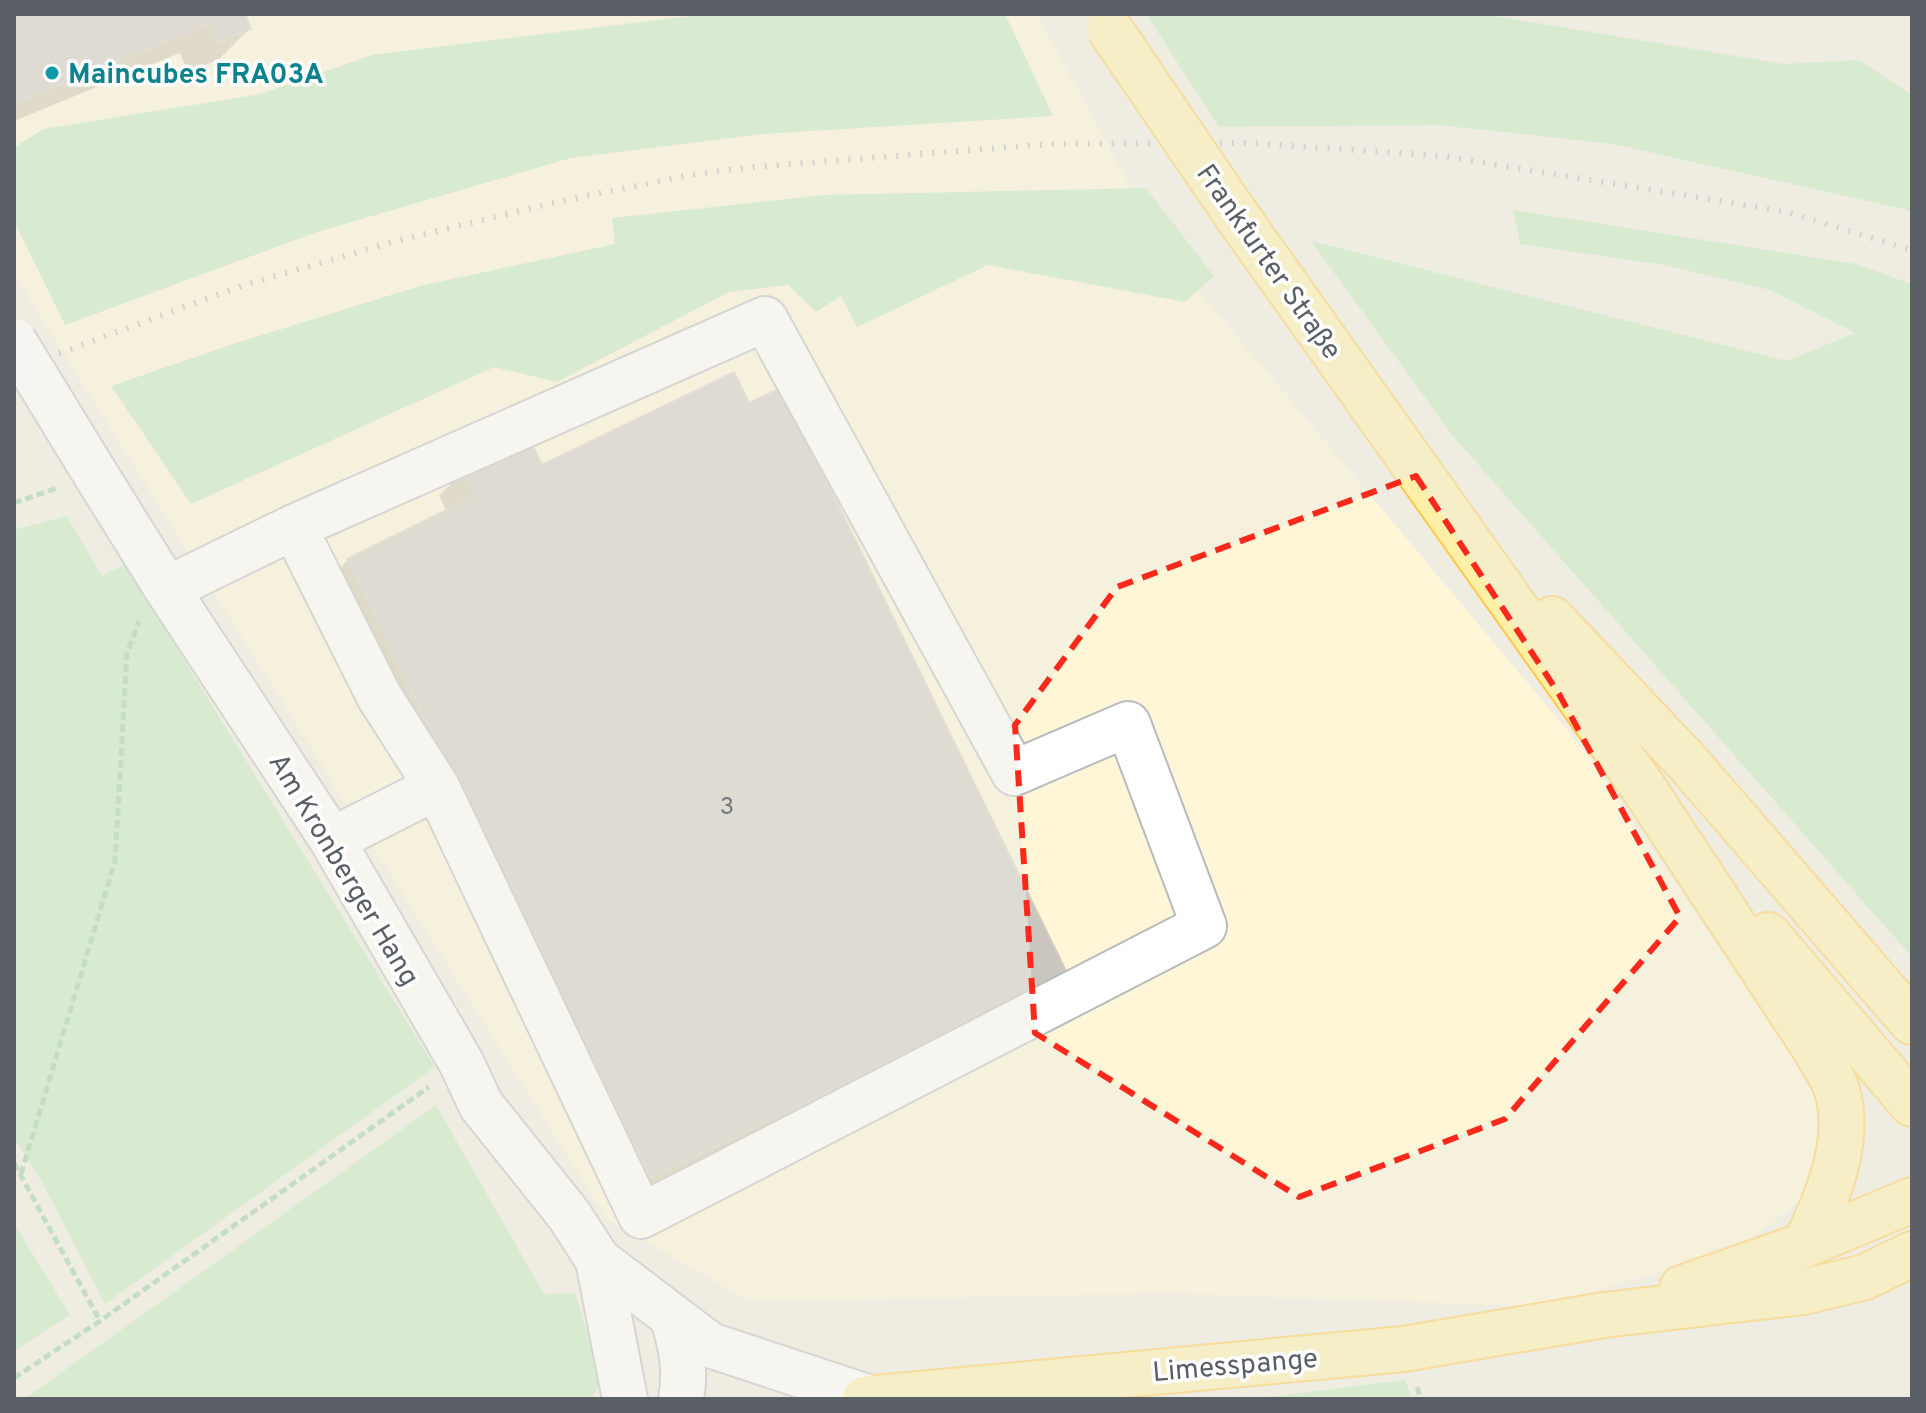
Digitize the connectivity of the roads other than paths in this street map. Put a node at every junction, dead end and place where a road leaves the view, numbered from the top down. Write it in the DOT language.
graph roads {
  1 [pos="1105,21"];
  2 [pos="14,341"];
  3 [pos="1443,504"];
  4 [pos="294,527"];
  5 [pos="167,589"];
  6 [pos="437,787"];
  7 [pos="1645,790"];
  8 [pos="332,840"];
  9 [pos="1912,1022"];
  10 [pos="1912,1104"];
  11 [pos="1912,1200"];
  12 [pos="1805,1245"];
  13 [pos="1912,1254"];
  14 [pos="598,1260"];
  15 [pos="1865,1277"];
  16 [pos="1912,1279"];
  17 [pos="1604,1315"];
  18 [pos="673,1319"];
  19 [pos="625,1399"];
  20 [pos="681,1399"];
  21 [pos="868,1399"];
  1 -- 3 [label="main road, Frankfurter Straße, bridge"];
  2 -- 5 [label="street, Am Kronberger Hang, bridge"];
  3 -- 7 [label="main road"];
  3 -- 9 [label="main road"];
  4 -- 5 [label="street"];
  4 -- 6 [label="street"];
  4 -- 6 [label="street"];
  5 -- 8 [label="street, Am Kronberger Hang"];
  6 -- 8 [label="street"];
  7 -- 10 [label="main road"];
  7 -- 12 [label="main road"];
  8 -- 14 [label="street, Am Kronberger Hang"];
  11 -- 12 [label="main road"];
  12 -- 17 [label="main road"];
  13 -- 15 [label="main road"];
  14 -- 18 [label="street, Am Kronberger Hang"];
  14 -- 19 [label="street, Am Kronberger Hang"];
  15 -- 16 [label="main road"];
  15 -- 17 [label="main road"];
  17 -- 21 [label="main road, Limesspange"];
  18 -- 20 [label="street"];
  18 -- 21 [label="street, Am Kronberger Hang"];
}
